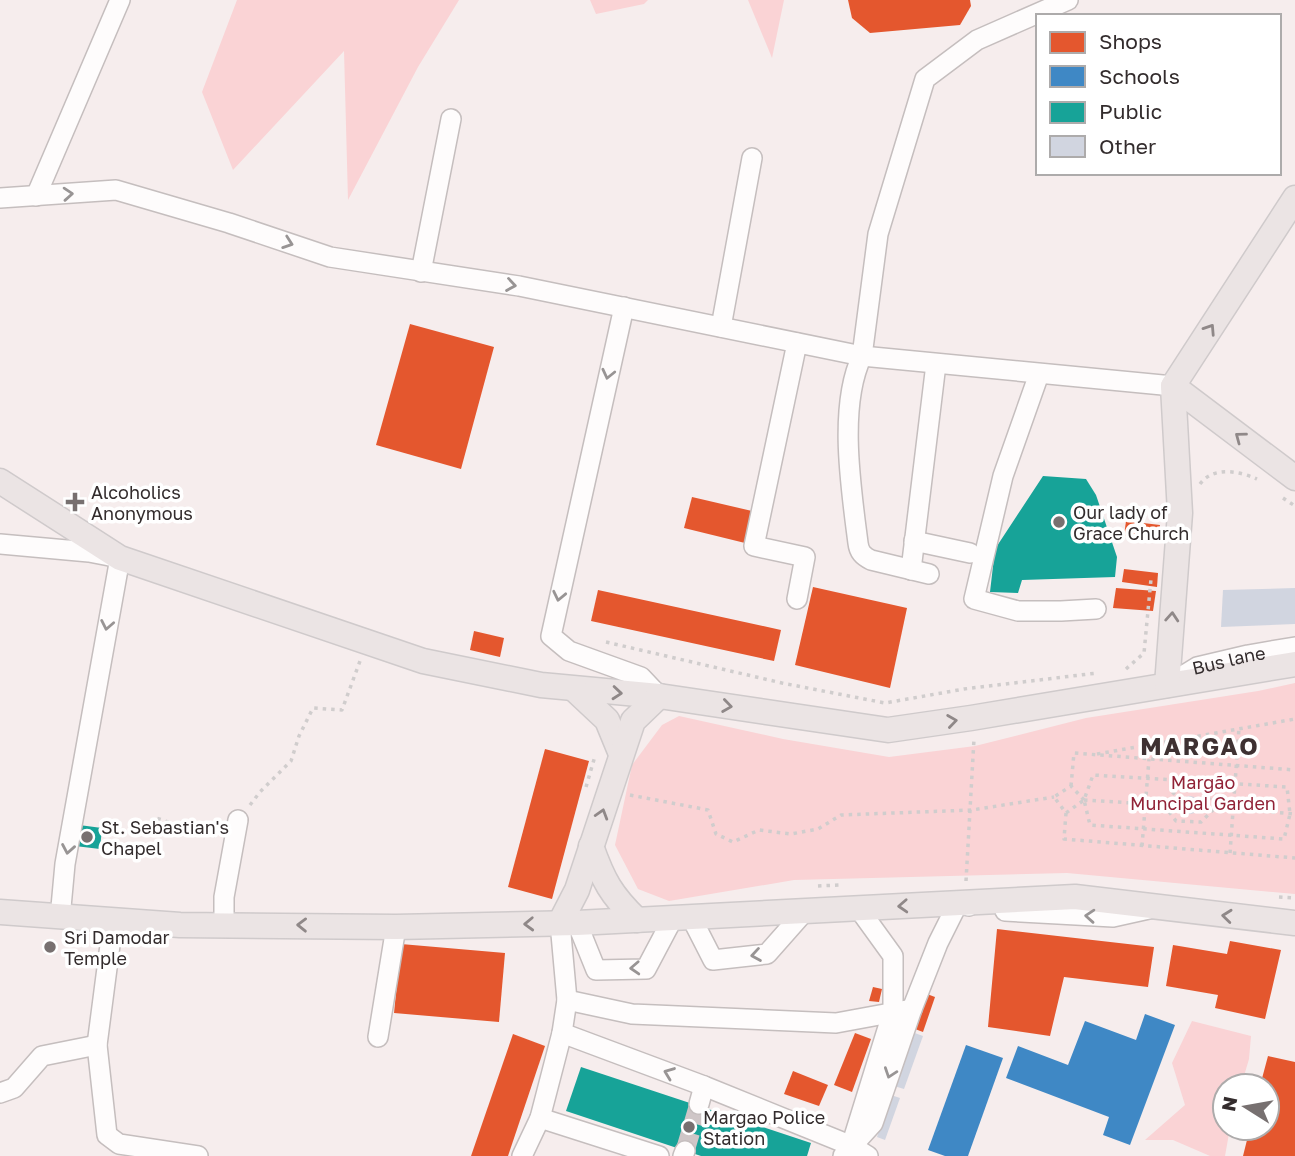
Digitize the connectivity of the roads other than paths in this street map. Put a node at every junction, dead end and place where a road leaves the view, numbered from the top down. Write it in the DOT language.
graph roads {
  1 [pos="120,0"];
  2 [pos="1068,0"];
  3 [pos="1036,14"];
  4 [pos="1036,14"];
  5 [pos="451,118"];
  6 [pos="752,158"];
  7 [pos="36,196"];
  8 [pos="0,198"];
  9 [pos="1295,198"];
  10 [pos="421,272"];
  11 [pos="624,307"];
  12 [pos="721,327"];
  13 [pos="797,343"];
  14 [pos="862,356"];
  15 [pos="936,364"];
  16 [pos="1039,374"];
  17 [pos="1173,386"];
  18 [pos="0,481"];
  19 [pos="1285,485"];
  20 [pos="914,541"];
  21 [pos="0,544"];
  22 [pos="970,553"];
  23 [pos="120,558"];
  24 [pos="797,599"];
  25 [pos="1096,608"];
  26 [pos="1295,647"];
  27 [pos="1295,664"];
  28 [pos="1168,675"];
  29 [pos="575,690"];
  30 [pos="659,696"];
  31 [pos="621,754"];
  32 [pos="238,820"];
  33 [pos="591,846"];
  34 [pos="958,903"];
  35 [pos="859,908"];
  36 [pos="805,911"];
  37 [pos="0,912"];
  38 [pos="60,918"];
  39 [pos="682,918"];
  40 [pos="637,920"];
  41 [pos="113,922"];
  42 [pos="569,923"];
  43 [pos="1295,923"];
  44 [pos="224,925"];
  45 [pos="396,927"];
  46 [pos="567,1000"];
  47 [pos="902,1010"];
  48 [pos="562,1033"];
  49 [pos="378,1037"];
  50 [pos="97,1045"];
  51 [pos="0,1093"];
  52 [pos="540,1118"];
  53 [pos="854,1153"];
  54 [pos="198,1156"];
  55 [pos="522,1156"];
  56 [pos="659,1156"];
  1 -- 7 [label="street"];
  2 -- 4 [label="street"];
  3 -- 14 [label="street"];
  5 -- 10 [label="street"];
  6 -- 12 [label="street"];
  7 -- 8 [label="street"];
  7 -- 10 [label="street, one-way"];
  17 -- 9 [label="main road, one-way"];
  10 -- 11 [label="street, one-way"];
  11 -- 12 [label="street"];
  11 -- 30 [label="street, one-way"];
  12 -- 13 [label="street"];
  13 -- 14 [label="street"];
  13 -- 24 [label="street"];
  14 -- 15 [label="street"];
  14 -- 20 [label="street"];
  15 -- 16 [label="street"];
  15 -- 20 [label="street"];
  16 -- 17 [label="street"];
  16 -- 25 [label="street"];
  19 -- 17 [label="main road, one-way"];
  28 -- 17 [label="main road, one-way"];
  18 -- 23 [label="main road"];
  20 -- 22 [label="street"];
  21 -- 23 [label="street"];
  23 -- 29 [label="main road"];
  23 -- 38 [label="street, one-way"];
  26 -- 28 [label="street, Bus lane"];
  27 -- 28 [label="main road"];
  30 -- 28 [label="main road, one-way"];
  29 -- 30 [label="main road, one-way"];
  29 -- 31 [label="main road"];
  30 -- 31 [label="main road"];
  33 -- 31 [label="main road, one-way"];
  32 -- 44 [label="street"];
  33 -- 40 [label="main road"];
  33 -- 42 [label="main road"];
  34 -- 35 [label="main road, one-way"];
  43 -- 34 [label="main road, one-way"];
  34 -- 47 [label="street"];
  35 -- 36 [label="main road"];
  35 -- 47 [label="street"];
  36 -- 39 [label="main road"];
  36 -- 39 [label="street, one-way"];
  37 -- 38 [label="main road"];
  38 -- 41 [label="main road"];
  39 -- 40 [label="main road"];
  39 -- 42 [label="street, one-way"];
  40 -- 42 [label="main road"];
  41 -- 44 [label="main road"];
  41 -- 50 [label="street"];
  42 -- 45 [label="main road, one-way"];
  42 -- 46 [label="street"];
  45 -- 44 [label="main road, one-way"];
  45 -- 49 [label="street"];
  46 -- 47 [label="street"];
  46 -- 48 [label="street"];
  47 -- 53 [label="street"];
  48 -- 52 [label="street"];
  53 -- 48 [label="street, one-way"];
  50 -- 51 [label="street"];
  50 -- 54 [label="street"];
  52 -- 55 [label="street"];
  52 -- 56 [label="street"];
}
